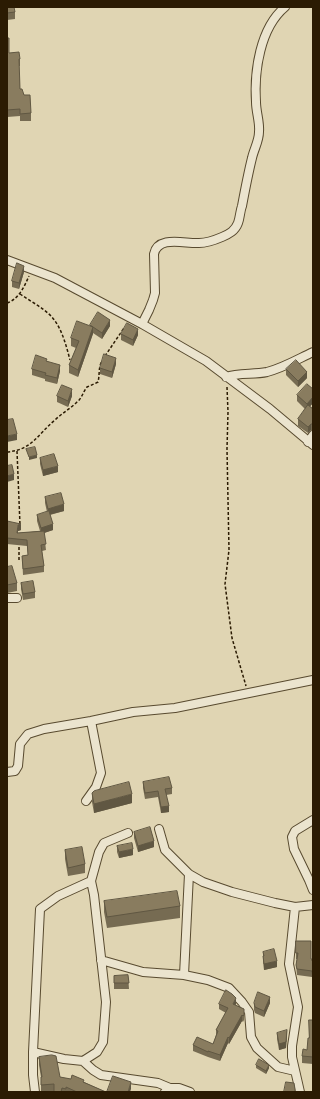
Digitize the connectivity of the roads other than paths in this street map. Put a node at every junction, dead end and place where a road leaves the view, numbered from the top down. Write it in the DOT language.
graph roads {
  1 [pos="285,7"];
  2 [pos="7,260"];
  3 [pos="142,324"];
  4 [pos="313,352"];
  5 [pos="226,377"];
  6 [pos="311,440"];
  7 [pos="7,598"];
  8 [pos="17,598"];
  9 [pos="313,680"];
  10 [pos="91,721"];
  11 [pos="7,772"];
  12 [pos="86,801"];
  13 [pos="313,820"];
  14 [pos="159,829"];
  15 [pos="128,833"];
  16 [pos="189,874"];
  17 [pos="91,881"];
  18 [pos="313,890"];
  19 [pos="313,905"];
  20 [pos="296,907"];
  21 [pos="101,960"];
  22 [pos="184,975"];
  23 [pos="33,1052"];
  24 [pos="83,1061"];
  25 [pos="295,1071"];
  26 [pos="168,1090"];
  27 [pos="35,1092"];
  28 [pos="190,1092"];
  29 [pos="300,1092"];
  1 -- 3 [label="street"];
  2 -- 3 [label="street"];
  3 -- 5 [label="street"];
  4 -- 5 [label="street"];
  5 -- 6 [label="street"];
  7 -- 8 [label="street"];
  9 -- 10 [label="street"];
  10 -- 11 [label="street"];
  10 -- 12 [label="street"];
  13 -- 18 [label="street"];
  14 -- 16 [label="street"];
  15 -- 17 [label="street"];
  16 -- 20 [label="street"];
  16 -- 22 [label="street"];
  17 -- 21 [label="street"];
  17 -- 23 [label="street"];
  19 -- 20 [label="street"];
  20 -- 25 [label="street"];
  21 -- 22 [label="street"];
  21 -- 24 [label="street"];
  22 -- 25 [label="street"];
  23 -- 24 [label="street"];
  23 -- 27 [label="street"];
  24 -- 26 [label="street"];
  25 -- 29 [label="street"];
  26 -- 28 [label="street"];
}
